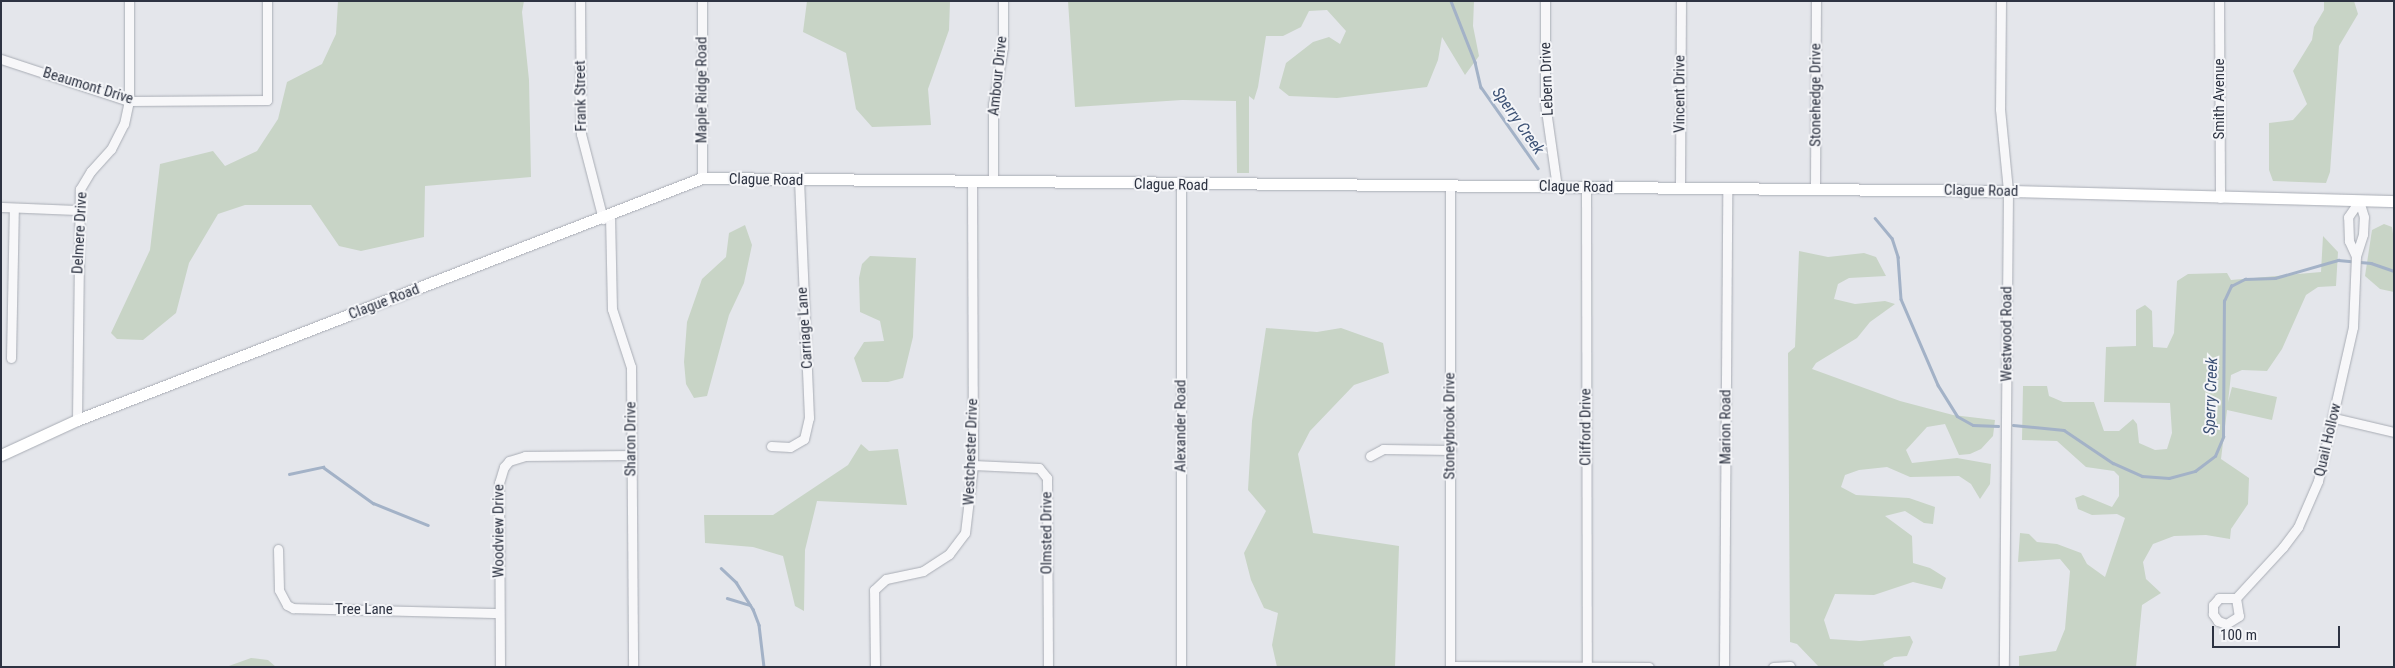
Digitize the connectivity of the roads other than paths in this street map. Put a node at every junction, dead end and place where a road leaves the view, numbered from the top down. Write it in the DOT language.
graph roads {
  1 [pos="129,1"];
  2 [pos="267,1"];
  3 [pos="580,1"];
  4 [pos="702,1"];
  5 [pos="1003,1"];
  6 [pos="1545,1"];
  7 [pos="1681,1"];
  8 [pos="1816,1"];
  9 [pos="2001,1"];
  10 [pos="2220,1"];
  11 [pos="1,59"];
  12 [pos="129,101"];
  13 [pos="702,178"];
  14 [pos="799,181"];
  15 [pos="972,182"];
  16 [pos="993,182"];
  17 [pos="1181,185"];
  18 [pos="1450,186"];
  19 [pos="1557,187"];
  20 [pos="1586,187"];
  21 [pos="1680,188"];
  22 [pos="1727,188"];
  23 [pos="1815,189"];
  24 [pos="2008,191"];
  25 [pos="2220,198"];
  26 [pos="2358,201"];
  27 [pos="2394,201"];
  28 [pos="1,207"];
  29 [pos="14,208"];
  30 [pos="78,210"];
  31 [pos="606,217"];
  32 [pos="2356,256"];
  33 [pos="11,358"];
  34 [pos="2334,418"];
  35 [pos="77,420"];
  36 [pos="2394,432"];
  37 [pos="771,446"];
  38 [pos="1451,450"];
  39 [pos="1,455"];
  40 [pos="632,455"];
  41 [pos="1370,456"];
  42 [pos="973,465"];
  43 [pos="278,549"];
  44 [pos="2236,598"];
  45 [pos="499,613"];
  46 [pos="1587,666"];
  47 [pos="1790,666"];
  48 [pos="500,667"];
  49 [pos="633,667"];
  50 [pos="875,667"];
  51 [pos="1048,667"];
  52 [pos="1181,667"];
  53 [pos="1450,667"];
  54 [pos="1649,667"];
  55 [pos="1724,667"];
  56 [pos="1773,667"];
  57 [pos="2004,667"];
  1 -- 12 [label="street, Delmere Drive"];
  2 -- 12 [label="street, Beaumont Drive"];
  3 -- 31 [label="street, Frank Street"];
  4 -- 13 [label="street, Maple Ridge Road"];
  5 -- 16 [label="street, Ambour Drive"];
  6 -- 19 [label="street, Lebern Drive"];
  7 -- 21 [label="street, Vincent Drive"];
  8 -- 23 [label="street, Stonehedge Drive"];
  9 -- 24 [label="street, Westwood Road"];
  10 -- 25 [label="street, Smith Avenue"];
  11 -- 12 [label="street, Beaumont Drive"];
  12 -- 30 [label="street, Delmere Drive"];
  13 -- 14 [label="main road, Clague Road"];
  13 -- 31 [label="main road, Clague Road"];
  14 -- 15 [label="main road, Clague Road"];
  14 -- 37 [label="street, Carriage Lane"];
  15 -- 16 [label="main road, Clague Road"];
  15 -- 42 [label="street, Westchester Drive"];
  16 -- 17 [label="main road, Clague Road"];
  17 -- 18 [label="main road, Clague Road"];
  17 -- 52 [label="street, Alexander Road"];
  18 -- 19 [label="main road, Clague Road"];
  18 -- 38 [label="street, Stoneybrook Drive"];
  19 -- 20 [label="main road, Clague Road"];
  20 -- 21 [label="main road, Clague Road"];
  20 -- 46 [label="street, Clifford Drive"];
  21 -- 22 [label="main road, Clague Road"];
  22 -- 23 [label="main road, Clague Road"];
  22 -- 55 [label="street, Marion Road"];
  23 -- 24 [label="main road, Clague Road"];
  24 -- 25 [label="main road, Clague Road"];
  24 -- 57 [label="street, Westwood Road"];
  25 -- 26 [label="main road, Clague Road"];
  26 -- 27 [label="main road, Clague Road"];
  26 -- 32 [label="street, Quail Hollow"];
  26 -- 32 [label="street, Quail Hollow"];
  28 -- 29 [label="street"];
  29 -- 30 [label="street"];
  29 -- 33 [label="street"];
  30 -- 35 [label="street, Delmere Drive"];
  31 -- 35 [label="main road, Clague Road"];
  31 -- 40 [label="street, Sharon Drive"];
  32 -- 34 [label="street, Quail Hollow"];
  34 -- 36 [label="street"];
  34 -- 44 [label="street, Quail Hollow"];
  35 -- 39 [label="main road, Clague Road"];
  38 -- 41 [label="street"];
  38 -- 53 [label="street, Stoneybrook Drive"];
  40 -- 45 [label="street, Woodview Drive"];
  40 -- 49 [label="street, Sharon Drive"];
  42 -- 50 [label="street, Westchester Drive"];
  42 -- 51 [label="street, Olmsted Drive"];
  43 -- 45 [label="street, Tree Lane"];
  45 -- 48 [label="street, Woodview Drive"];
  46 -- 53 [label="street"];
  46 -- 54 [label="street"];
  47 -- 56 [label="street"];
}
